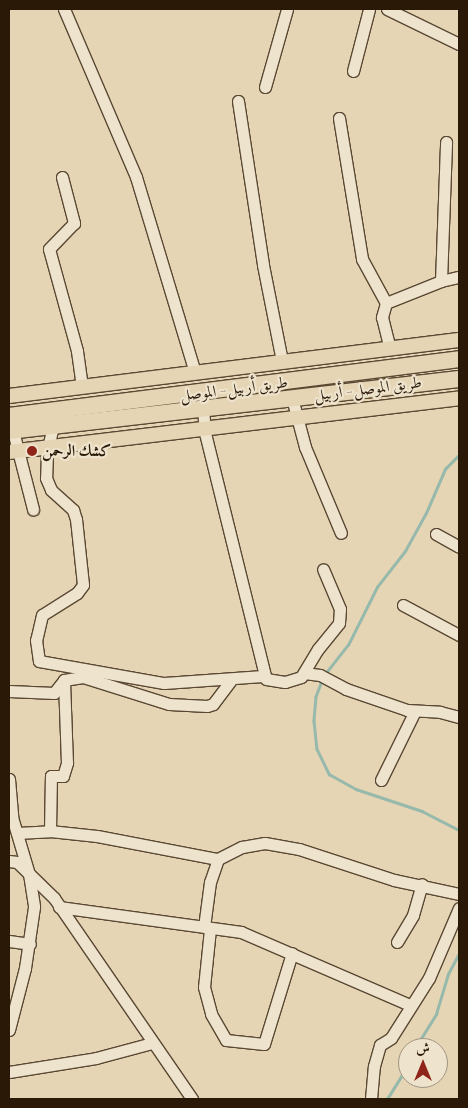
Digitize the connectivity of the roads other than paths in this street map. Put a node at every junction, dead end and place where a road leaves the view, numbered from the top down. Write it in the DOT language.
graph roads {
  1 [pos="64,9"];
  2 [pos="287,9"];
  3 [pos="369,9"];
  4 [pos="387,9"];
  5 [pos="459,44"];
  6 [pos="353,71"];
  7 [pos="265,88"];
  8 [pos="238,101"];
  9 [pos="339,118"];
  10 [pos="446,142"];
  11 [pos="62,177"];
  12 [pos="459,277"];
  13 [pos="441,281"];
  14 [pos="386,303"];
  15 [pos="459,340"];
  16 [pos="390,348"];
  17 [pos="459,359"];
  18 [pos="282,361"];
  19 [pos="195,372"];
  20 [pos="459,379"];
  21 [pos="82,386"];
  22 [pos="9,396"];
  23 [pos="292,398"];
  24 [pos="459,398"];
  25 [pos="203,409"];
  26 [pos="297,418"];
  27 [pos="10,426"];
  28 [pos="53,426"];
  29 [pos="204,429"];
  30 [pos="48,447"];
  31 [pos="13,451"];
  32 [pos="33,509"];
  33 [pos="341,533"];
  34 [pos="436,534"];
  35 [pos="459,547"];
  36 [pos="323,569"];
  37 [pos="403,605"];
  38 [pos="459,635"];
  39 [pos="304,673"];
  40 [pos="263,676"];
  41 [pos="232,679"];
  42 [pos="64,680"];
  43 [pos="9,691"];
  44 [pos="415,711"];
  45 [pos="459,717"];
  46 [pos="9,779"];
  47 [pos="381,780"];
  48 [pos="50,831"];
  49 [pos="16,833"];
  50 [pos="218,859"];
  51 [pos="9,861"];
  52 [pos="29,874"];
  53 [pos="422,884"];
  54 [pos="459,894"];
  55 [pos="59,907"];
  56 [pos="459,908"];
  57 [pos="207,928"];
  58 [pos="9,942"];
  59 [pos="397,942"];
  60 [pos="30,944"];
  61 [pos="292,953"];
  62 [pos="410,1005"];
  63 [pos="9,1025"];
  64 [pos="152,1043"];
  65 [pos="9,1072"];
  66 [pos="192,1099"];
  67 [pos="371,1099"];
  1 -- 19 [label="street"];
  2 -- 7 [label="street"];
  3 -- 6 [label="street"];
  4 -- 5 [label="street"];
  8 -- 18 [label="street"];
  9 -- 14 [label="street"];
  10 -- 13 [label="street"];
  11 -- 21 [label="street"];
  12 -- 13 [label="street"];
  13 -- 14 [label="street"];
  14 -- 16 [label="street"];
  15 -- 16 [label="main road"];
  16 -- 18 [label="main road"];
  17 -- 27 [label="highway, طريق أربيل - الموصل"];
  18 -- 19 [label="main road"];
  19 -- 21 [label="main road"];
  20 -- 23 [label="highway, طريق الموصل - أربيل"];
  21 -- 22 [label="main road"];
  23 -- 25 [label="highway, طريق الموصل - أربيل"];
  23 -- 26 [label="street"];
  24 -- 26 [label="main road"];
  25 -- 28 [label="highway, طريق الموصل - أربيل"];
  25 -- 29 [label="street"];
  26 -- 29 [label="main road"];
  26 -- 33 [label="street"];
  27 -- 28 [label="highway, طريق الموصل - أربيل"];
  27 -- 31 [label="street"];
  28 -- 30 [label="street"];
  29 -- 30 [label="main road"];
  29 -- 40 [label="street"];
  30 -- 31 [label="main road"];
  30 -- 41 [label="street"];
  31 -- 32 [label="street"];
  34 -- 35 [label="street"];
  36 -- 39 [label="street"];
  37 -- 38 [label="street"];
  39 -- 40 [label="street"];
  39 -- 44 [label="street"];
  40 -- 41 [label="street"];
  41 -- 42 [label="street"];
  42 -- 43 [label="street"];
  42 -- 48 [label="street"];
  44 -- 45 [label="street"];
  44 -- 47 [label="street"];
  46 -- 49 [label="street"];
  48 -- 49 [label="street"];
  48 -- 50 [label="street"];
  49 -- 52 [label="street"];
  50 -- 53 [label="street"];
  50 -- 57 [label="street"];
  51 -- 52 [label="street"];
  52 -- 55 [label="street"];
  52 -- 60 [label="street"];
  53 -- 54 [label="street"];
  53 -- 59 [label="street"];
  55 -- 57 [label="street"];
  55 -- 64 [label="street"];
  56 -- 62 [label="street"];
  57 -- 61 [label="street"];
  57 -- 61 [label="street"];
  58 -- 60 [label="street"];
  60 -- 63 [label="street"];
  61 -- 62 [label="street"];
  62 -- 67 [label="street"];
  64 -- 65 [label="street"];
  64 -- 66 [label="street"];
}
